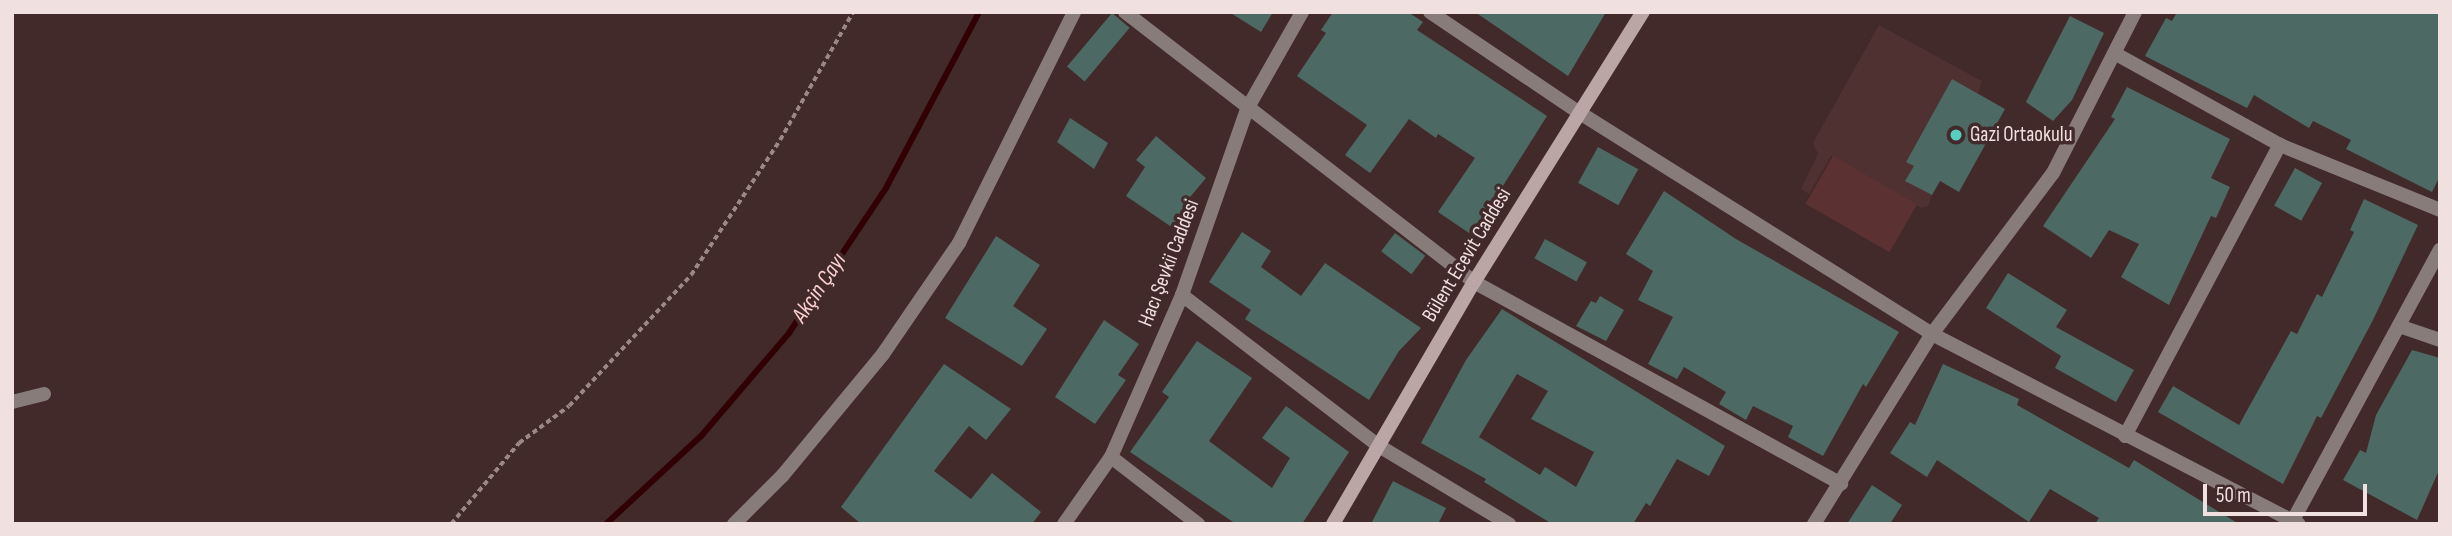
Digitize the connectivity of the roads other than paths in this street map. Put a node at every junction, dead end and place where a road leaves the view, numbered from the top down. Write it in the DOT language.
graph roads {
  1 [pos="1074,12"];
  2 [pos="1125,12"];
  3 [pos="1302,12"];
  4 [pos="1430,12"];
  5 [pos="1643,12"];
  6 [pos="2135,12"];
  7 [pos="2116,54"];
  8 [pos="1247,109"];
  9 [pos="1580,113"];
  10 [pos="2280,145"];
  11 [pos="2440,210"];
  12 [pos="2440,250"];
  13 [pos="1474,282"];
  14 [pos="1182,295"];
  15 [pos="2399,326"];
  16 [pos="1932,334"];
  17 [pos="2440,340"];
  18 [pos="44,394"];
  19 [pos="12,402"];
  20 [pos="2125,436"];
  21 [pos="1379,446"];
  22 [pos="1111,457"];
  23 [pos="1841,484"];
  24 [pos="2294,523"];
  25 [pos="734,524"];
  26 [pos="1064,524"];
  27 [pos="1198,524"];
  28 [pos="1333,524"];
  29 [pos="1509,524"];
  30 [pos="1814,524"];
  1 -- 25 [label="street"];
  2 -- 8 [label="street"];
  3 -- 8 [label="street, Hacı Şevkii Caddesi"];
  4 -- 9 [label="street"];
  5 -- 9 [label="main road, Bülent Ecevit Caddesi"];
  6 -- 7 [label="street"];
  7 -- 10 [label="street"];
  7 -- 16 [label="street"];
  8 -- 13 [label="street"];
  8 -- 14 [label="street, Hacı Şevkii Caddesi"];
  9 -- 13 [label="main road, Bülent Ecevit Caddesi"];
  9 -- 16 [label="street"];
  10 -- 11 [label="street"];
  10 -- 20 [label="street"];
  12 -- 15 [label="street"];
  13 -- 21 [label="main road, Bülent Ecevit Caddesi"];
  13 -- 23 [label="street"];
  14 -- 21 [label="street"];
  14 -- 22 [label="street, Hacı Şevkii Caddesi"];
  15 -- 17 [label="street"];
  15 -- 24 [label="street"];
  16 -- 20 [label="street"];
  16 -- 23 [label="street"];
  18 -- 19 [label="street"];
  20 -- 24 [label="street"];
  21 -- 28 [label="main road, Bülent Ecevit Caddesi"];
  21 -- 29 [label="street"];
  22 -- 26 [label="street, Hacı Şevkii Caddesi"];
  22 -- 27 [label="street"];
  23 -- 30 [label="street"];
}
